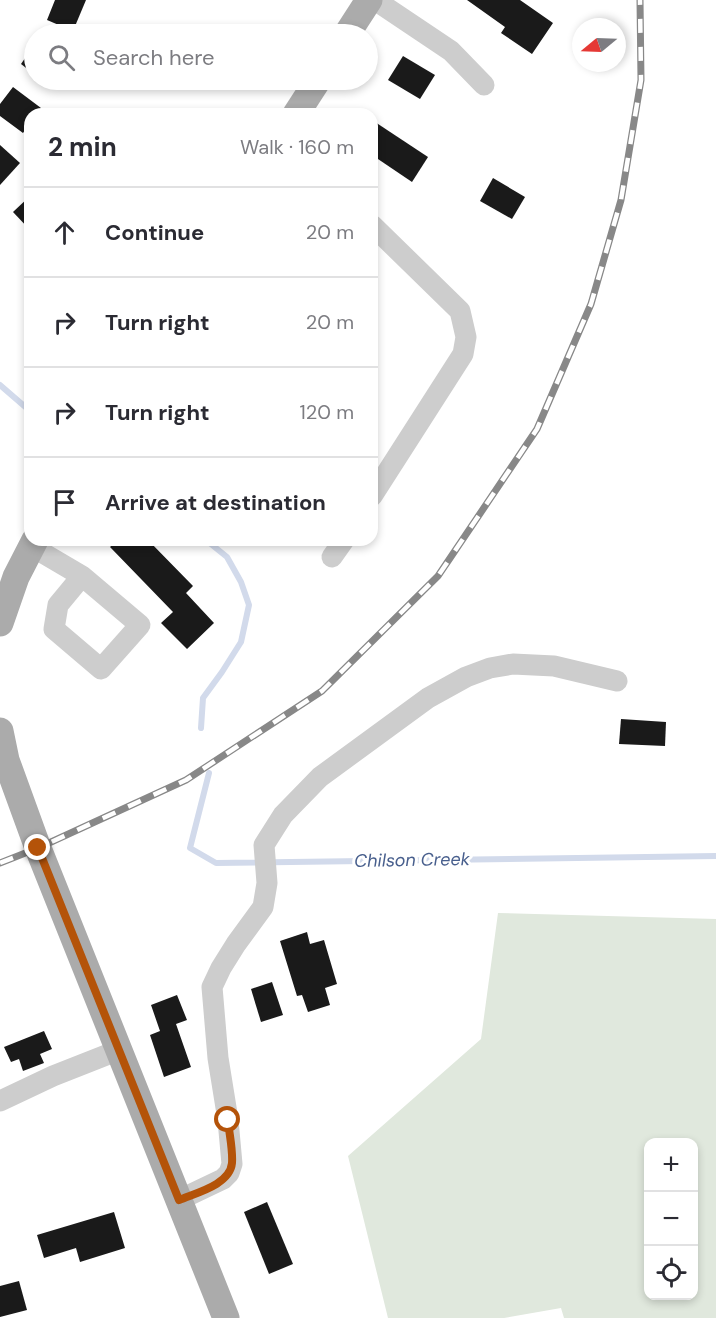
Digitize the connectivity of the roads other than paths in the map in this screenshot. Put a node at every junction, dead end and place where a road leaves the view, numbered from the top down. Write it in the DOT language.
graph roads {
  1 [pos="369,0"];
  2 [pos="375,0"];
  3 [pos="353,24"];
  4 [pos="484,85"];
  5 [pos="312,90"];
  6 [pos="300,108"];
  7 [pos="378,231"];
  8 [pos="378,487"];
  9 [pos="32,546"];
  10 [pos="37,546"];
  11 [pos="82,576"];
  12 [pos="0,623"];
  13 [pos="616,681"];
  14 [pos="0,731"];
  15 [pos="119,1050"];
  16 [pos="0,1101"];
  17 [pos="179,1200"];
  18 [pos="226,1318"];
  1 -- 3 [label="main road"];
  2 -- 4 [label="lane"];
  5 -- 6 [label="main road"];
  7 -- 8 [label="lane"];
  9 -- 12 [label="main road"];
  10 -- 11 [label="lane"];
  13 -- 17 [label="lane"];
  14 -- 15 [label="main road"];
  15 -- 16 [label="lane"];
  15 -- 17 [label="main road"];
  17 -- 18 [label="main road"];
}
